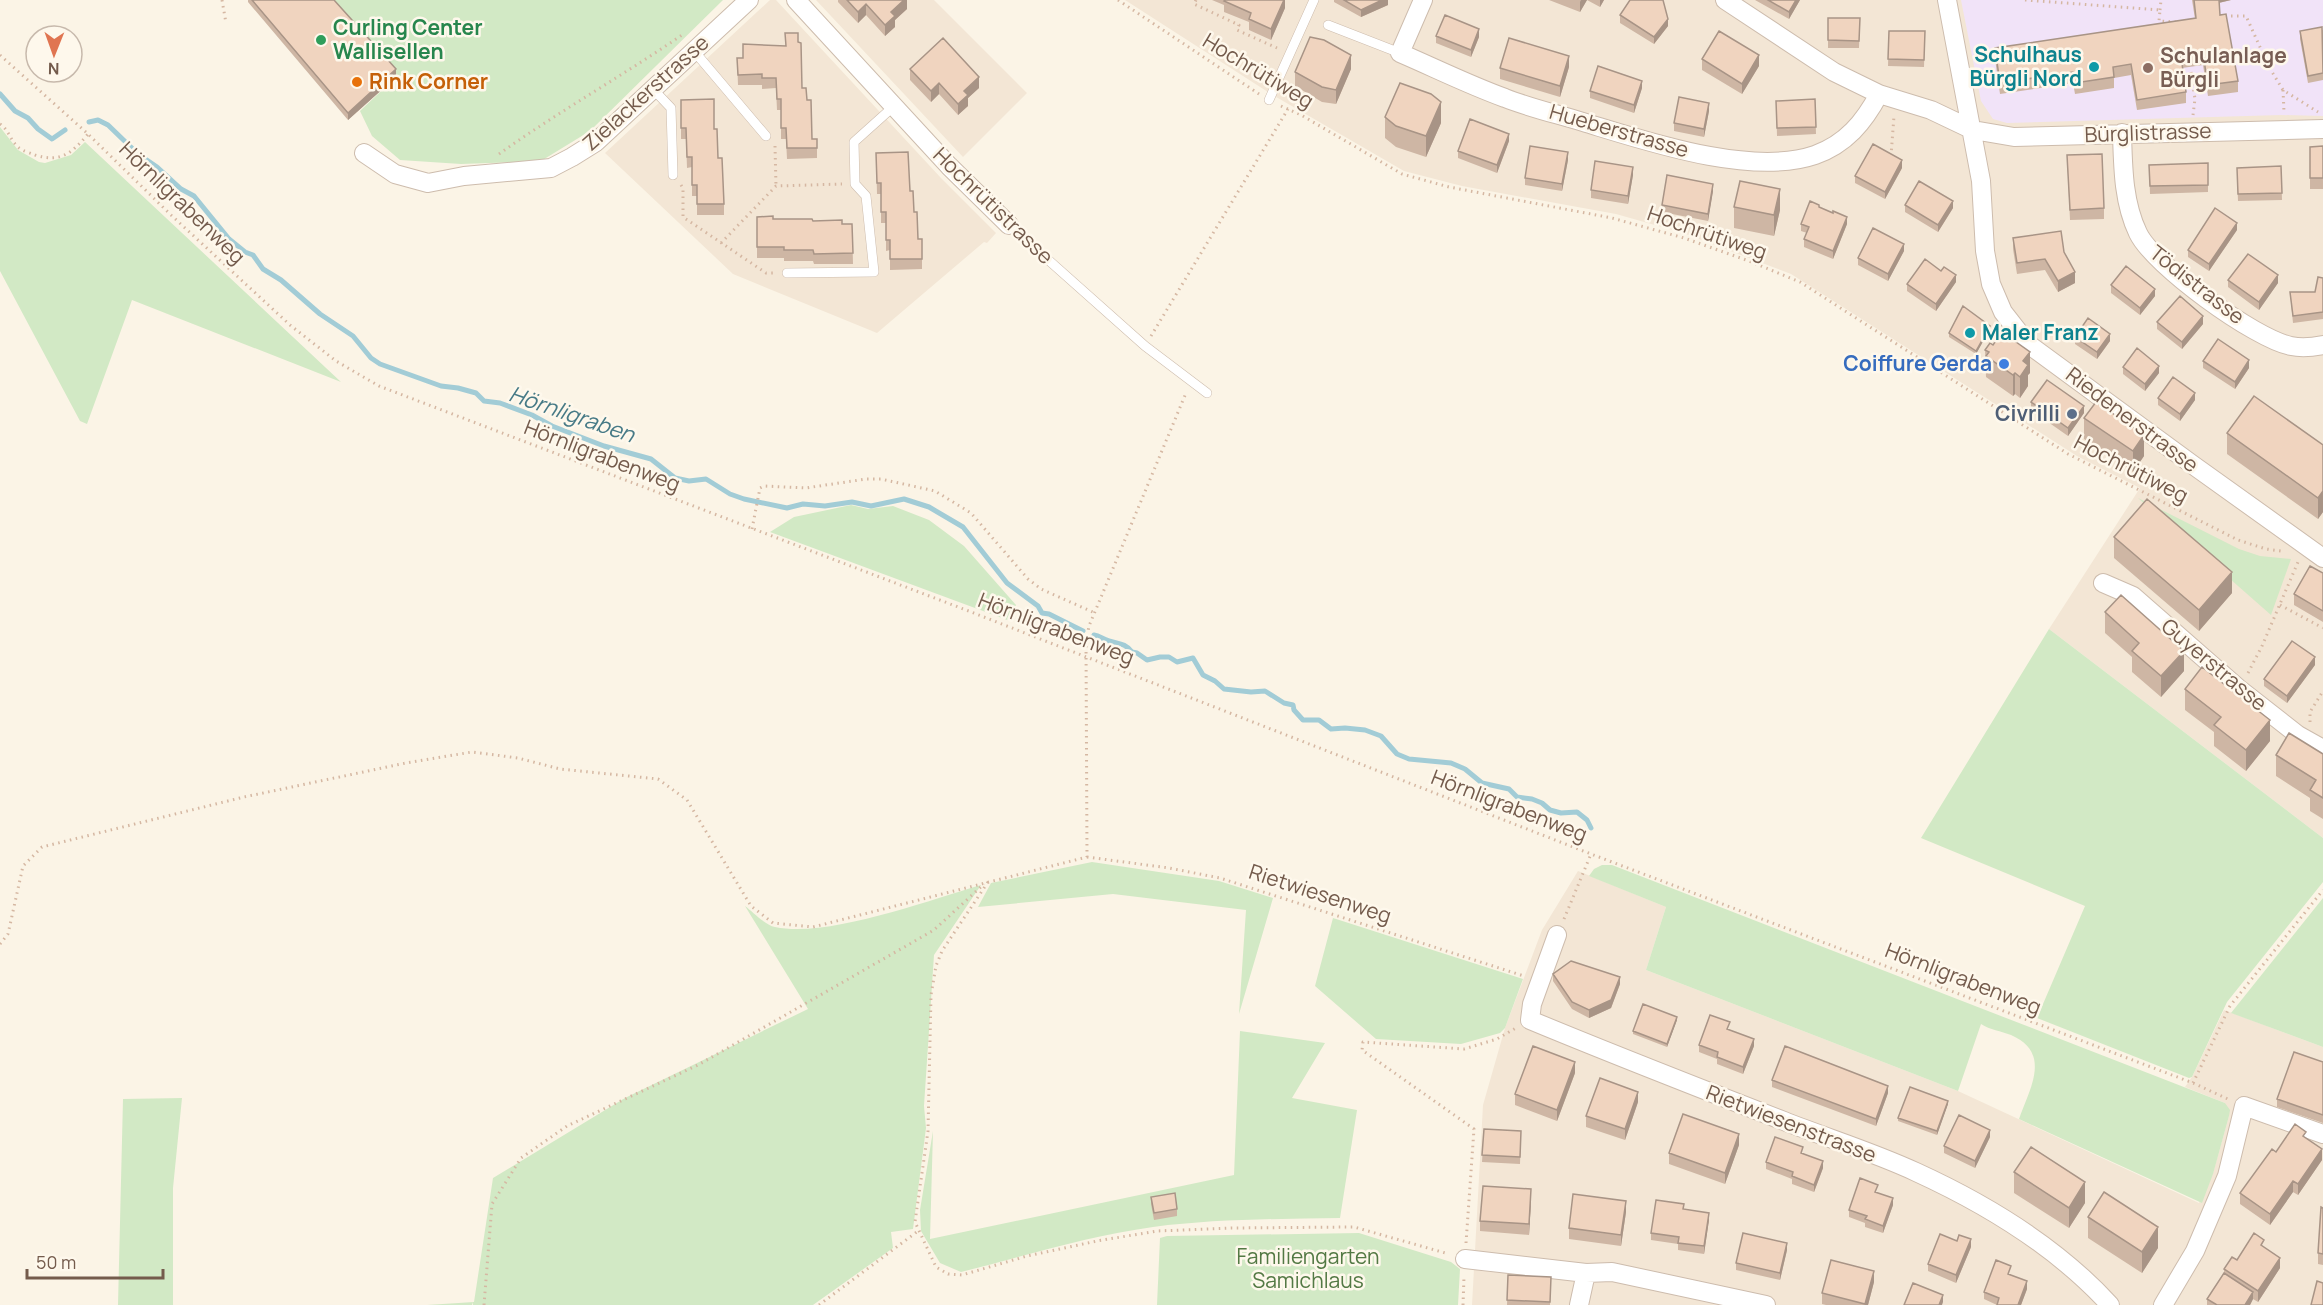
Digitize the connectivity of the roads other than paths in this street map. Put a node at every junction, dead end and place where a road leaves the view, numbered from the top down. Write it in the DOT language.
graph roads {
  1 [pos="749,0"];
  2 [pos="796,0"];
  3 [pos="1314,0"];
  4 [pos="1423,0"];
  5 [pos="1725,0"];
  6 [pos="1947,0"];
  7 [pos="1328,25"];
  8 [pos="694,51"];
  9 [pos="1400,53"];
  10 [pos="652,88"];
  11 [pos="1879,94"];
  12 [pos="1269,100"];
  13 [pos="893,106"];
  14 [pos="2321,124"];
  15 [pos="1973,130"];
  16 [pos="2122,133"];
  17 [pos="766,136"];
  18 [pos="363,153"];
  19 [pos="673,175"];
  20 [pos="1009,225"];
  21 [pos="787,273"];
  22 [pos="2323,345"];
  23 [pos="1207,393"];
  24 [pos="2323,558"];
  25 [pos="2103,583"];
  26 [pos="2323,749"];
  27 [pos="1557,935"];
  28 [pos="2323,1134"];
  29 [pos="1465,1259"];
  30 [pos="1586,1273"];
  31 [pos="1579,1305"];
  32 [pos="1766,1305"];
  33 [pos="2110,1305"];
  34 [pos="2163,1305"];
  1 -- 8 [label="street, Zielackerstrasse"];
  2 -- 13 [label="street, Hochrütistrasse"];
  3 -- 12 [label="lane"];
  4 -- 9 [label="street"];
  5 -- 11 [label="street"];
  6 -- 15 [label="street, Riedenerstrasse"];
  7 -- 9 [label="lane"];
  8 -- 10 [label="street, Zielackerstrasse"];
  8 -- 17 [label="lane"];
  9 -- 11 [label="street, Hueberstrasse"];
  10 -- 18 [label="street, Zielackerstrasse"];
  10 -- 19 [label="lane"];
  11 -- 15 [label="street"];
  13 -- 20 [label="street, Hochrütistrasse"];
  13 -- 21 [label="lane"];
  14 -- 16 [label="street, Bürglistrasse"];
  15 -- 16 [label="street, Bürglistrasse"];
  15 -- 24 [label="street, Riedenerstrasse"];
  16 -- 22 [label="street, Tödistrasse"];
  20 -- 23 [label="lane, Hochrütistrasse"];
  25 -- 26 [label="street, Guyerstrasse"];
  27 -- 33 [label="street, Rietwiesenstrasse"];
  28 -- 34 [label="street"];
  29 -- 30 [label="street"];
  30 -- 31 [label="street"];
  30 -- 32 [label="street"];
}
